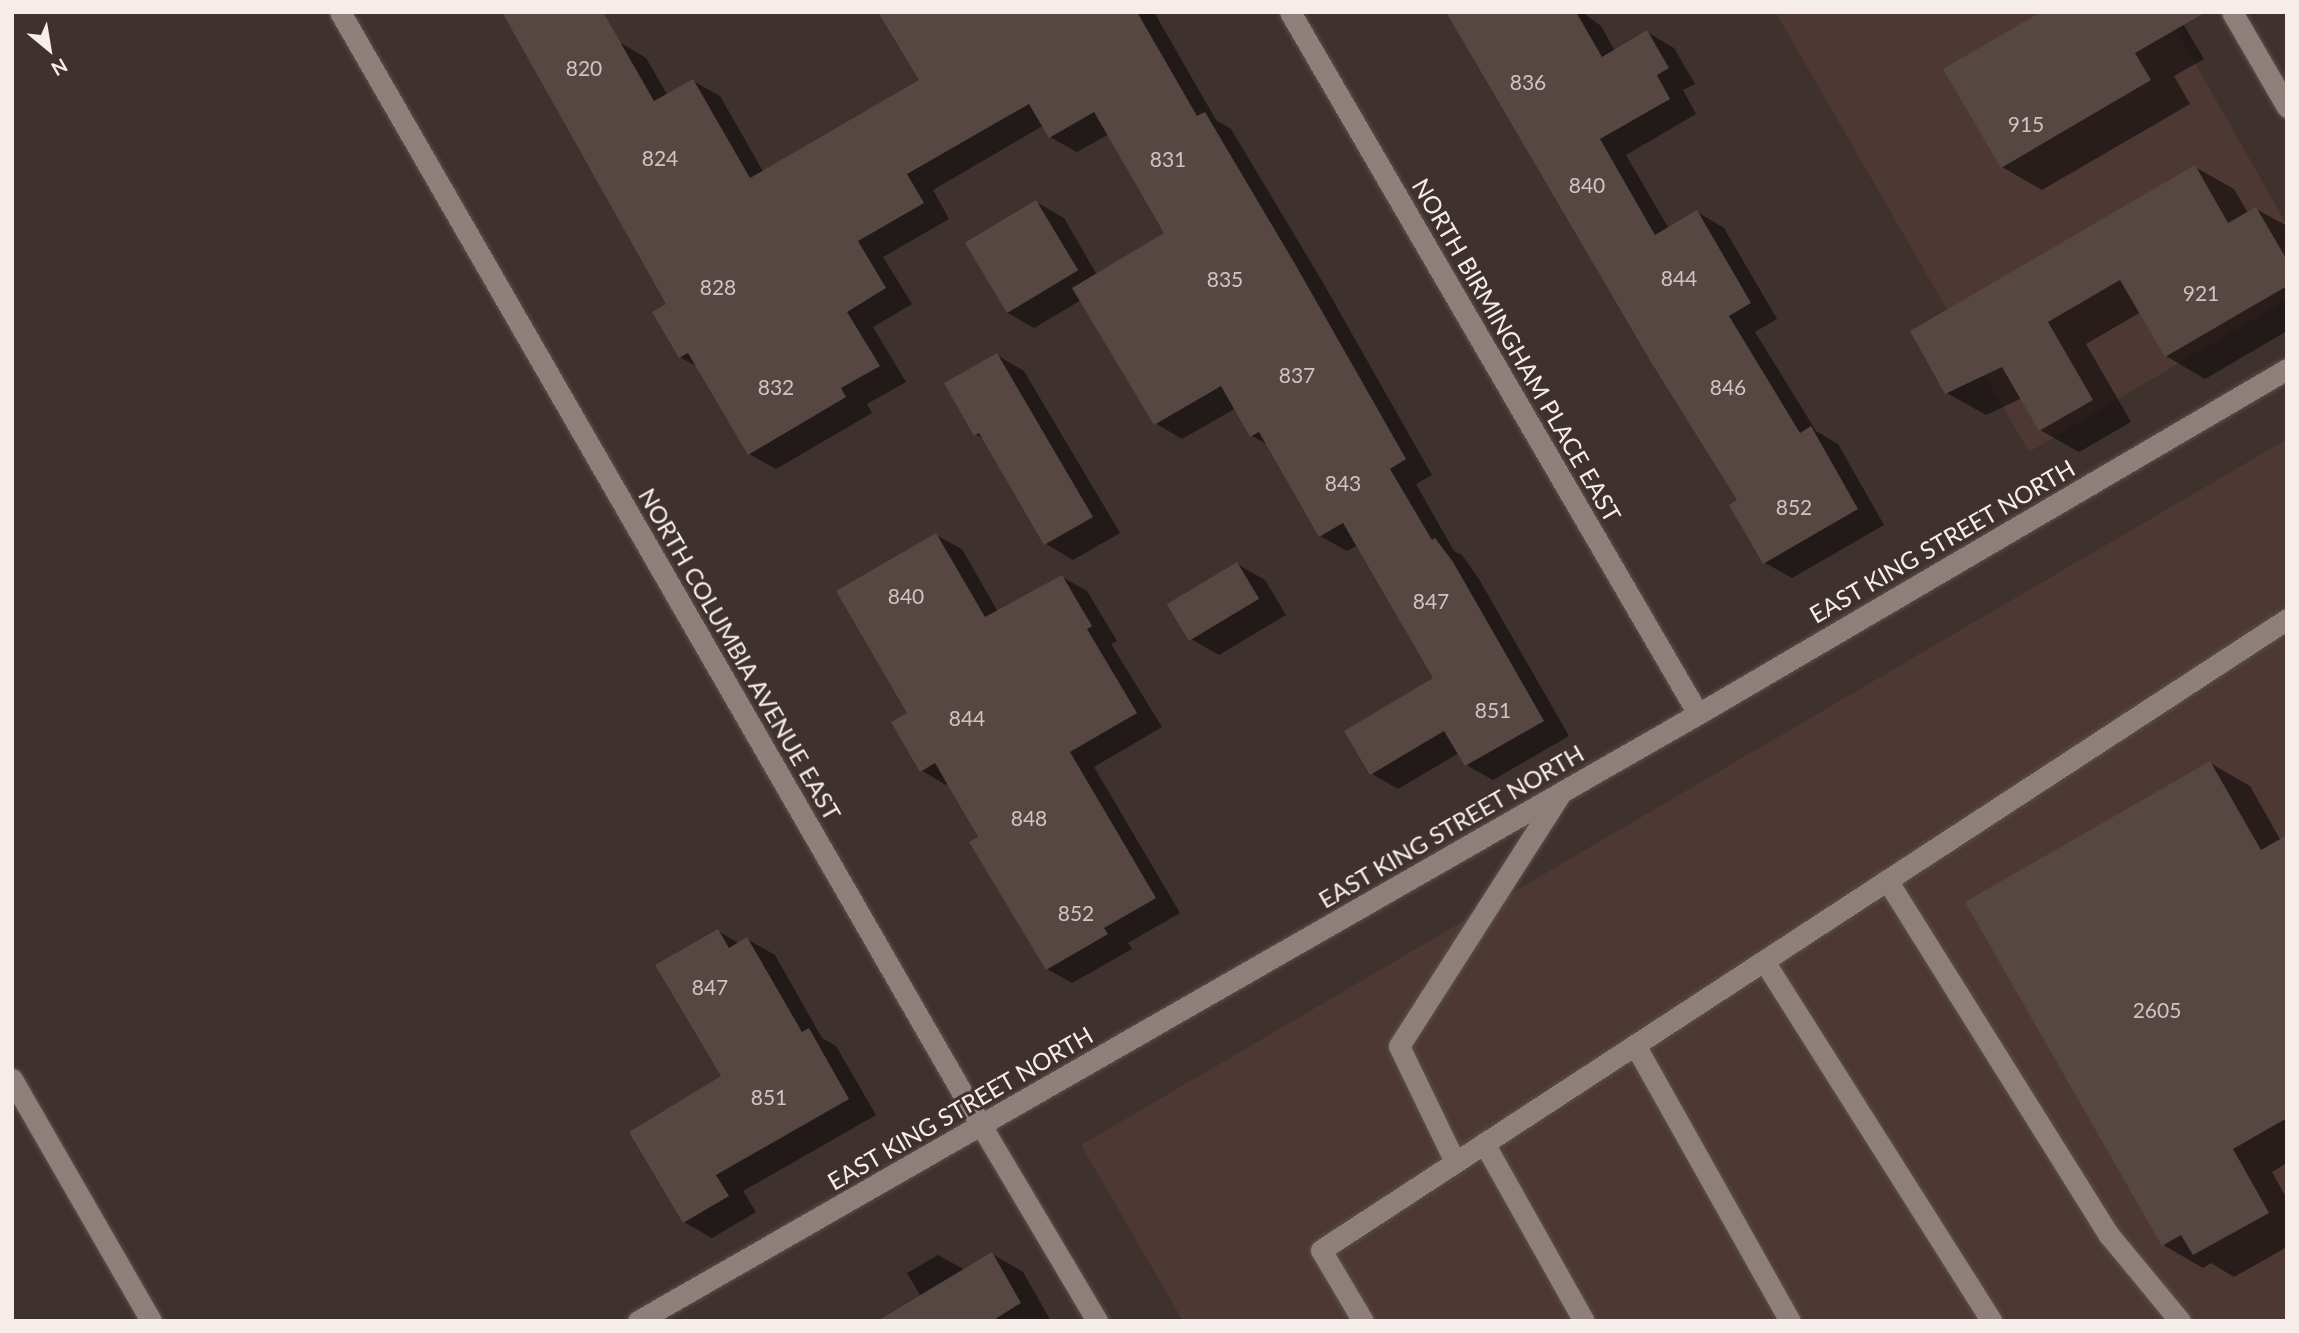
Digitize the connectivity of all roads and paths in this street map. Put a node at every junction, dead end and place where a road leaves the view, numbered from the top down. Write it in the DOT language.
graph roads {
  1 [pos="340,12"];
  2 [pos="1290,12"];
  3 [pos="2232,12"];
  4 [pos="2287,107"];
  5 [pos="2287,369"];
  6 [pos="2287,620"];
  7 [pos="1698,714"];
  8 [pos="1561,793"];
  9 [pos="1887,880"];
  10 [pos="1764,961"];
  11 [pos="1635,1045"];
  12 [pos="12,1079"];
  13 [pos="982,1127"];
  14 [pos="1484,1143"];
  15 [pos="1455,1162"];
  16 [pos="151,1321"];
  17 [pos="638,1321"];
  18 [pos="1097,1321"];
  19 [pos="1363,1321"];
  20 [pos="1584,1321"];
  21 [pos="1790,1321"];
  22 [pos="1992,1321"];
  23 [pos="2180,1321"];
  1 -- 13 [label="street, NORTH COLUMBIA AVENUE EAST"];
  2 -- 7 [label="street, NORTH BIRMINGHAM PLACE EAST"];
  3 -- 4 [label="street"];
  5 -- 7 [label="street, EAST KING STREET NORTH"];
  6 -- 9 [label="street"];
  7 -- 8 [label="street, EAST KING STREET NORTH"];
  8 -- 13 [label="street, EAST KING STREET NORTH"];
  8 -- 15 [label="street"];
  9 -- 10 [label="street"];
  9 -- 23 [label="street"];
  10 -- 11 [label="street"];
  10 -- 22 [label="street"];
  11 -- 14 [label="street"];
  11 -- 21 [label="street"];
  12 -- 16 [label="street"];
  13 -- 17 [label="street, EAST KING STREET NORTH"];
  13 -- 18 [label="street, NORTH COLUMBIA AVENUE EAST"];
  14 -- 15 [label="street"];
  14 -- 20 [label="street"];
  15 -- 19 [label="street"];
}
